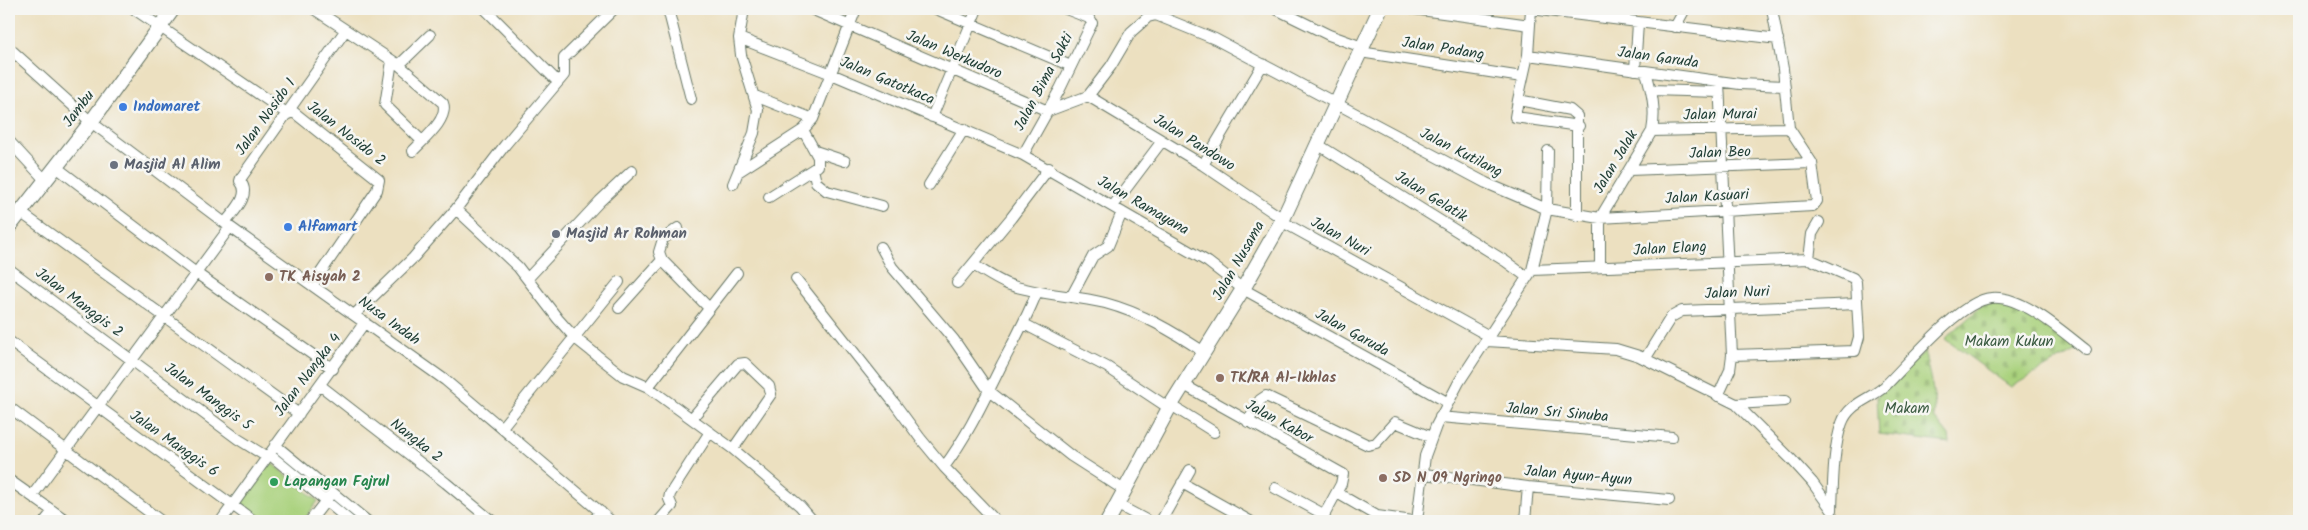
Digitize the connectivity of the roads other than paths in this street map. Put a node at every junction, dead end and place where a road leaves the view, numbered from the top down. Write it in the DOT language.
graph roads {
  1 [pos="134,9"];
  2 [pos="173,9"];
  3 [pos="614,9"];
  4 [pos="668,9"];
  5 [pos="744,9"];
  6 [pos="810,9"];
  7 [pos="856,9"];
  8 [pos="936,9"];
  9 [pos="977,9"];
  10 [pos="1066,9"];
  11 [pos="1276,9"];
  12 [pos="1380,9"];
  13 [pos="1414,9"];
  14 [pos="1531,9"];
  15 [pos="1685,9"];
  16 [pos="1772,9"];
  17 [pos="317,10"];
  18 [pos="493,11"];
  19 [pos="1638,23"];
  20 [pos="971,24"];
  21 [pos="1530,25"];
  22 [pos="849,26"];
  23 [pos="1675,26"];
  24 [pos="159,27"];
  25 [pos="345,31"];
  26 [pos="430,35"];
  27 [pos="739,38"];
  28 [pos="1778,39"];
  29 [pos="9,48"];
  30 [pos="1361,49"];
  31 [pos="1528,55"];
  32 [pos="395,63"];
  33 [pos="1263,64"];
  34 [pos="1071,66"];
  35 [pos="1635,70"];
  36 [pos="952,71"];
  37 [pos="1646,72"];
  38 [pos="829,73"];
  39 [pos="1522,77"];
  40 [pos="558,82"];
  41 [pos="1784,86"];
  42 [pos="1719,87"];
  43 [pos="1651,90"];
  44 [pos="755,96"];
  45 [pos="1088,96"];
  46 [pos="691,99"];
  47 [pos="1518,100"];
  48 [pos="1336,105"];
  49 [pos="1048,111"];
  50 [pos="289,112"];
  51 [pos="932,117"];
  52 [pos="813,119"];
  53 [pos="91,122"];
  54 [pos="1579,126"];
  55 [pos="1789,128"];
  56 [pos="964,129"];
  57 [pos="803,130"];
  58 [pos="1721,130"];
  59 [pos="1652,131"];
  60 [pos="9,141"];
  61 [pos="422,141"];
  62 [pos="1162,141"];
  63 [pos="1317,144"];
  64 [pos="414,151"];
  65 [pos="815,151"];
  66 [pos="1548,151"];
  67 [pos="1023,155"];
  68 [pos="845,161"];
  69 [pos="1812,163"];
  70 [pos="1204,165"];
  71 [pos="56,167"];
  72 [pos="1049,168"];
  73 [pos="1723,168"];
  74 [pos="813,169"];
  75 [pos="1629,170"];
  76 [pos="632,171"];
  77 [pos="738,172"];
  78 [pos="45,180"];
  79 [pos="734,184"];
  80 [pos="929,185"];
  81 [pos="769,196"];
  82 [pos="882,206"];
  83 [pos="456,209"];
  84 [pos="1117,209"];
  85 [pos="1548,209"];
  86 [pos="20,212"];
  87 [pos="1725,212"];
  88 [pos="1577,216"];
  89 [pos="1600,218"];
  90 [pos="1282,220"];
  91 [pos="1819,222"];
  92 [pos="228,225"];
  93 [pos="9,227"];
  94 [pos="678,228"];
  95 [pos="881,247"];
  96 [pos="1809,259"];
  97 [pos="662,260"];
  98 [pos="1726,261"];
  99 [pos="973,265"];
  100 [pos="1600,268"];
  101 [pos="9,269"];
  102 [pos="196,273"];
  103 [pos="737,273"];
  104 [pos="1530,274"];
  105 [pos="528,278"];
  106 [pos="796,279"];
  107 [pos="619,282"];
  108 [pos="313,284"];
  109 [pos="957,284"];
  110 [pos="1243,289"];
  111 [pos="1037,292"];
  112 [pos="1071,297"];
  113 [pos="1857,304"];
  114 [pos="619,308"];
  115 [pos="709,308"];
  116 [pos="1728,308"];
  117 [pos="354,315"];
  118 [pos="164,316"];
  119 [pos="365,322"];
  120 [pos="1024,324"];
  121 [pos="575,338"];
  122 [pos="1488,339"];
  123 [pos="9,341"];
  124 [pos="2086,350"];
  125 [pos="1204,352"];
  126 [pos="1732,356"];
  127 [pos="131,360"];
  128 [pos="1645,360"];
  129 [pos="333,369"];
  130 [pos="321,386"];
  131 [pos="1184,386"];
  132 [pos="648,388"];
  133 [pos="989,391"];
  134 [pos="1718,396"];
  135 [pos="1785,401"];
  136 [pos="1447,402"];
  137 [pos="1736,404"];
  138 [pos="1170,406"];
  139 [pos="9,408"];
  140 [pos="97,408"];
  141 [pos="299,414"];
  142 [pos="1440,417"];
  143 [pos="692,418"];
  144 [pos="1248,422"];
  145 [pos="502,427"];
  146 [pos="710,432"];
  147 [pos="1214,432"];
  148 [pos="1431,437"];
  149 [pos="1672,437"];
  150 [pos="734,449"];
  151 [pos="65,450"];
  152 [pos="270,452"];
  153 [pos="944,467"];
  154 [pos="1190,470"];
  155 [pos="1424,474"];
  156 [pos="9,480"];
  157 [pos="1182,482"];
  158 [pos="1528,487"];
  159 [pos="1275,488"];
  160 [pos="1124,490"];
  161 [pos="333,493"];
  162 [pos="1336,493"];
  163 [pos="32,496"];
  164 [pos="1669,500"];
  165 [pos="325,502"];
  166 [pos="234,505"];
  167 [pos="1118,505"];
  168 [pos="53,511"];
  169 [pos="601,512"];
  170 [pos="1323,518"];
  171 [pos="1376,518"];
  172 [pos="45,521"];
  173 [pos="67,521"];
  174 [pos="161,521"];
  175 [pos="220,521"];
  176 [pos="254,521"];
  177 [pos="310,521"];
  178 [pos="350,521"];
  179 [pos="367,521"];
  180 [pos="492,521"];
  181 [pos="594,521"];
  182 [pos="611,521"];
  183 [pos="659,521"];
  184 [pos="814,521"];
  185 [pos="996,521"];
  186 [pos="1108,521"];
  187 [pos="1148,521"];
  188 [pos="1161,521"];
  189 [pos="1250,521"];
  190 [pos="1413,521"];
  191 [pos="1417,521"];
  192 [pos="1525,521"];
  1 -- 24 [label="street"];
  2 -- 24 [label="street, Jambu"];
  3 -- 40 [label="street"];
  4 -- 46 [label="street"];
  5 -- 27 [label="street"];
  6 -- 22 [label="street, Jalan Werkudoro"];
  7 -- 22 [label="street"];
  8 -- 20 [label="street"];
  9 -- 20 [label="street"];
  10 -- 34 [label="street, Jalan Bima Sakti"];
  11 -- 30 [label="street, Jalan Podang"];
  12 -- 30 [label="street, Jalan Nusama"];
  13 -- 21 [label="street"];
  14 -- 19 [label="street"];
  14 -- 21 [label="street"];
  15 -- 23 [label="street"];
  16 -- 28 [label="street"];
  17 -- 25 [label="street"];
  18 -- 40 [label="street"];
  19 -- 23 [label="street"];
  19 -- 35 [label="street"];
  20 -- 34 [label="street"];
  20 -- 36 [label="street"];
  21 -- 31 [label="street"];
  22 -- 36 [label="street, Jalan Werkudoro"];
  22 -- 38 [label="street"];
  23 -- 28 [label="street"];
  24 -- 50 [label="street"];
  24 -- 53 [label="street, Jambu"];
  25 -- 32 [label="street"];
  25 -- 50 [label="street, Jalan Nosido 1"];
  26 -- 32 [label="street"];
  27 -- 38 [label="street, Jalan Gatotkaca"];
  27 -- 44 [label="street"];
  28 -- 41 [label="street"];
  29 -- 53 [label="street, Nusa Indah"];
  30 -- 39 [label="street, Jalan Podang"];
  30 -- 48 [label="street, Jalan Nusama"];
  31 -- 35 [label="street, Jalan Garuda"];
  31 -- 39 [label="street"];
  32 -- 61 [label="street"];
  32 -- 61 [label="street"];
  33 -- 45 [label="street, Jalan Kutilang"];
  33 -- 48 [label="street, Jalan Kutilang"];
  33 -- 70 [label="street"];
  34 -- 49 [label="street, Jalan Bima Sakti"];
  35 -- 37 [label="street, Jalan Garuda"];
  36 -- 49 [label="street, Jalan Werkudoro"];
  36 -- 51 [label="street"];
  37 -- 42 [label="street, Jalan Garuda"];
  37 -- 43 [label="street, Jalan Jalak"];
  38 -- 51 [label="street, Jalan Gatotkaca"];
  38 -- 52 [label="street"];
  39 -- 47 [label="street"];
  40 -- 83 [label="street"];
  41 -- 42 [label="street, Jalan Garuda"];
  41 -- 55 [label="street"];
  42 -- 43 [label="street"];
  42 -- 58 [label="street"];
  43 -- 59 [label="street, Jalan Jalak"];
  44 -- 52 [label="street"];
  44 -- 77 [label="street"];
  45 -- 49 [label="street"];
  45 -- 62 [label="street, Jalan Pandowo"];
  47 -- 54 [label="street"];
  47 -- 54 [label="street"];
  48 -- 63 [label="street, Jalan Nusama"];
  48 -- 85 [label="street, Jalan Kutilang"];
  49 -- 67 [label="street, Jalan Bima Sakti"];
  50 -- 92 [label="street, Jalan Nosido 1"];
  50 -- 108 [label="street, Jalan Nosido 2"];
  51 -- 56 [label="street, Jalan Gatotkaca"];
  52 -- 57 [label="street"];
  53 -- 71 [label="street, Jambu"];
  53 -- 92 [label="street, Nusa Indah"];
  54 -- 88 [label="street"];
  55 -- 58 [label="street, Jalan Murai"];
  55 -- 69 [label="street"];
  56 -- 67 [label="street, Jalan Gatotkaca"];
  56 -- 80 [label="street"];
  57 -- 65 [label="street"];
  57 -- 77 [label="street"];
  58 -- 59 [label="street, Jalan Murai"];
  58 -- 73 [label="street"];
  59 -- 75 [label="street, Jalan Jalak"];
  60 -- 78 [label="street"];
  61 -- 64 [label="street"];
  62 -- 70 [label="street, Jalan Pandowo"];
  62 -- 84 [label="street"];
  63 -- 90 [label="street, Jalan Nusama"];
  63 -- 104 [label="street, Jalan Gelatik"];
  65 -- 68 [label="street"];
  65 -- 74 [label="street"];
  66 -- 85 [label="street"];
  67 -- 72 [label="street, Jalan Ramayana"];
  69 -- 73 [label="street, Jalan Beo"];
  69 -- 87 [label="street, Jalan Kasuari"];
  70 -- 90 [label="street, Jalan Pandowo"];
  71 -- 78 [label="street, Jambu"];
  71 -- 102 [label="street"];
  72 -- 84 [label="street, Jalan Ramayana"];
  72 -- 99 [label="street"];
  73 -- 75 [label="street, Jalan Beo"];
  73 -- 87 [label="street"];
  74 -- 81 [label="street"];
  74 -- 82 [label="street"];
  75 -- 89 [label="street, Jalan Jalak"];
  76 -- 105 [label="street"];
  77 -- 79 [label="street"];
  78 -- 86 [label="street, Jambu"];
  83 -- 105 [label="street"];
  83 -- 117 [label="street"];
  84 -- 110 [label="street, Jalan Ramayana"];
  84 -- 112 [label="street"];
  85 -- 88 [label="street, Jalan Kutilang"];
  85 -- 104 [label="street"];
  86 -- 93 [label="street, Jambu"];
  86 -- 118 [label="street"];
  87 -- 89 [label="street, Jalan Kasuari"];
  87 -- 98 [label="street"];
  88 -- 89 [label="street, Jalan Kasuari"];
  89 -- 100 [label="street, Jalan Jalak"];
  90 -- 110 [label="street, Jalan Nusama"];
  90 -- 122 [label="street, Jalan Nuri"];
  91 -- 96 [label="street"];
  92 -- 102 [label="street, Jalan Nosido 1"];
  92 -- 108 [label="street, Nusa Indah"];
  94 -- 97 [label="street"];
  95 -- 133 [label="street"];
  96 -- 98 [label="street, Jalan Elang"];
  96 -- 113 [label="street"];
  97 -- 114 [label="street"];
  97 -- 115 [label="street"];
  98 -- 100 [label="street, Jalan Elang"];
  98 -- 116 [label="street"];
  99 -- 109 [label="street"];
  99 -- 111 [label="street"];
  100 -- 104 [label="street, Jalan Elang"];
  101 -- 127 [label="street, Jalan Manggis 2"];
  102 -- 118 [label="street, Jalan Nosido 1"];
  102 -- 129 [label="street"];
  103 -- 115 [label="street"];
  104 -- 122 [label="street"];
  105 -- 121 [label="street"];
  106 -- 153 [label="street"];
  107 -- 121 [label="street"];
  108 -- 117 [label="street, Nusa Indah"];
  110 -- 125 [label="street, Jalan Nusama"];
  110 -- 136 [label="street, Jalan Garuda"];
  111 -- 112 [label="street"];
  111 -- 120 [label="street"];
  112 -- 125 [label="street"];
  113 -- 116 [label="street, Jalan Nuri"];
  113 -- 126 [label="street"];
  115 -- 132 [label="street"];
  116 -- 126 [label="street"];
  116 -- 128 [label="street, Jalan Nuri"];
  117 -- 119 [label="street, Nusa Indah"];
  118 -- 127 [label="street, Jalan Nosido 1"];
  118 -- 141 [label="street"];
  119 -- 129 [label="street, Jalan Nangka 4"];
  119 -- 145 [label="street, Nusa Indah"];
  120 -- 133 [label="street"];
  120 -- 138 [label="street"];
  121 -- 132 [label="street"];
  121 -- 145 [label="street"];
  122 -- 128 [label="street"];
  122 -- 136 [label="street"];
  123 -- 140 [label="street, Jalan Manggis 6"];
  124 -- 137 [label="street"];
  125 -- 131 [label="street, Jalan Nusama"];
  126 -- 134 [label="street"];
  127 -- 140 [label="street, Jalan Nosido 1"];
  127 -- 152 [label="street, Jalan Manggis 5"];
  128 -- 134 [label="street"];
  129 -- 130 [label="street, Jalan Nangka 4"];
  130 -- 141 [label="street, Jalan Nangka 4"];
  130 -- 180 [label="street, Nangka 2"];
  131 -- 138 [label="street, Jalan Nusama"];
  131 -- 144 [label="street, Jalan Kabor"];
  132 -- 143 [label="street"];
  133 -- 153 [label="street"];
  133 -- 160 [label="street"];
  134 -- 137 [label="street"];
  135 -- 137 [label="street"];
  136 -- 142 [label="street"];
  138 -- 147 [label="street"];
  138 -- 160 [label="street, Jalan Nusama"];
  139 -- 151 [label="street"];
  140 -- 151 [label="street, Jalan Nosido 1"];
  140 -- 166 [label="street, Jalan Manggis 6"];
  141 -- 152 [label="street, Jalan Nangka 4"];
  142 -- 148 [label="street"];
  142 -- 149 [label="street, Jalan Sri Sinuba"];
  143 -- 146 [label="street"];
  143 -- 150 [label="street"];
  144 -- 148 [label="street"];
  144 -- 162 [label="street, Jalan Kabor"];
  145 -- 169 [label="street, Nusa Indah"];
  146 -- 150 [label="street"];
  146 -- 183 [label="street"];
  148 -- 155 [label="street"];
  150 -- 184 [label="street"];
  151 -- 163 [label="street, Jalan Nosido 1"];
  151 -- 174 [label="street"];
  152 -- 161 [label="street"];
  152 -- 165 [label="street"];
  152 -- 166 [label="street, Jalan Nangka 4"];
  153 -- 185 [label="street"];
  154 -- 157 [label="street"];
  155 -- 158 [label="street, Jalan Ayun-Ayun"];
  155 -- 191 [label="street"];
  156 -- 163 [label="street"];
  157 -- 188 [label="street"];
  157 -- 189 [label="street"];
  158 -- 164 [label="street, Jalan Ayun-Ayun"];
  158 -- 192 [label="street"];
  159 -- 170 [label="street"];
  160 -- 167 [label="street, Jalan Nusama"];
  161 -- 165 [label="street"];
  161 -- 179 [label="street"];
  162 -- 170 [label="street"];
  162 -- 171 [label="street"];
  163 -- 168 [label="street"];
  165 -- 177 [label="street"];
  165 -- 178 [label="street"];
  166 -- 175 [label="street, Jalan Nangka 4"];
  166 -- 176 [label="street, Jalan Manggis 6"];
  167 -- 186 [label="street, Jalan Nusama"];
  167 -- 187 [label="street"];
  168 -- 172 [label="street"];
  168 -- 173 [label="street"];
  169 -- 181 [label="street"];
  169 -- 182 [label="street, Nusa Indah"];
  171 -- 190 [label="street"];
}
